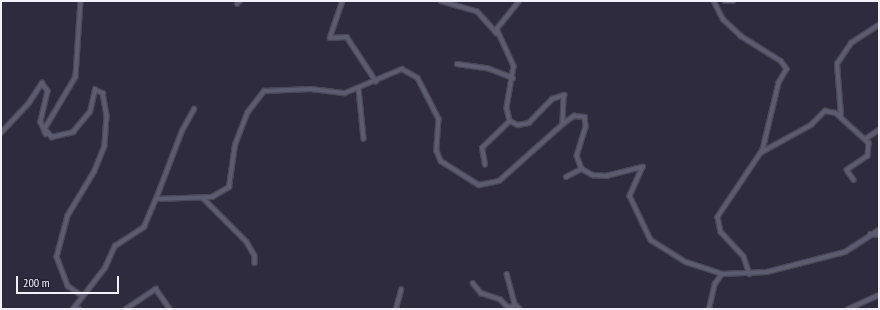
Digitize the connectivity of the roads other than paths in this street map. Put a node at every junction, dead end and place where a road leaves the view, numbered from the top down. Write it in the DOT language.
graph roads {
  1 [pos="81,1"];
  2 [pos="343,1"];
  3 [pos="441,1"];
  4 [pos="520,1"];
  5 [pos="714,1"];
  6 [pos="725,1"];
  7 [pos="733,1"];
  8 [pos="879,25"];
  9 [pos="498,34"];
  10 [pos="457,64"];
  11 [pos="513,78"];
  12 [pos="376,81"];
  13 [pos="358,89"];
  14 [pos="194,109"];
  15 [pos="841,115"];
  16 [pos="510,121"];
  17 [pos="563,124"];
  18 [pos="879,130"];
  19 [pos="1,133"];
  20 [pos="46,134"];
  21 [pos="867,138"];
  22 [pos="364,139"];
  23 [pos="761,153"];
  24 [pos="485,165"];
  25 [pos="582,168"];
  26 [pos="566,177"];
  27 [pos="854,180"];
  28 [pos="203,198"];
  29 [pos="156,199"];
  30 [pos="879,230"];
  31 [pos="870,234"];
  32 [pos="879,235"];
  33 [pos="255,263"];
  34 [pos="507,274"];
  35 [pos="722,274"];
  36 [pos="750,274"];
  37 [pos="473,283"];
  38 [pos="401,290"];
  39 [pos="879,295"];
  40 [pos="83,296"];
  41 [pos="517,306"];
  42 [pos="73,309"];
  43 [pos="79,309"];
  44 [pos="126,309"];
  45 [pos="170,309"];
  46 [pos="396,309"];
  47 [pos="520,309"];
  48 [pos="709,309"];
  49 [pos="848,309"];
  1 -- 20 [label="street"];
  2 -- 12 [label="street"];
  3 -- 9 [label="street"];
  4 -- 9 [label="street"];
  5 -- 23 [label="street"];
  6 -- 7 [label="street"];
  8 -- 15 [label="street"];
  9 -- 11 [label="street"];
  10 -- 11 [label="street"];
  11 -- 16 [label="street"];
  12 -- 13 [label="street"];
  12 -- 17 [label="street"];
  13 -- 22 [label="street"];
  13 -- 28 [label="street"];
  14 -- 29 [label="street"];
  15 -- 21 [label="street"];
  15 -- 23 [label="street"];
  16 -- 17 [label="street"];
  16 -- 24 [label="street"];
  17 -- 25 [label="street"];
  18 -- 21 [label="street"];
  19 -- 20 [label="street"];
  20 -- 40 [label="street"];
  21 -- 27 [label="street"];
  23 -- 36 [label="street"];
  25 -- 26 [label="street"];
  25 -- 35 [label="street"];
  28 -- 29 [label="street"];
  28 -- 33 [label="street"];
  29 -- 40 [label="street"];
  30 -- 31 [label="street"];
  31 -- 32 [label="street"];
  31 -- 36 [label="street"];
  34 -- 41 [label="street"];
  35 -- 36 [label="street"];
  35 -- 48 [label="street"];
  37 -- 41 [label="street"];
  38 -- 46 [label="street"];
  39 -- 49 [label="street"];
  40 -- 42 [label="street"];
  41 -- 47 [label="street"];
  42 -- 43 [label="street"];
  44 -- 45 [label="street"];
}
